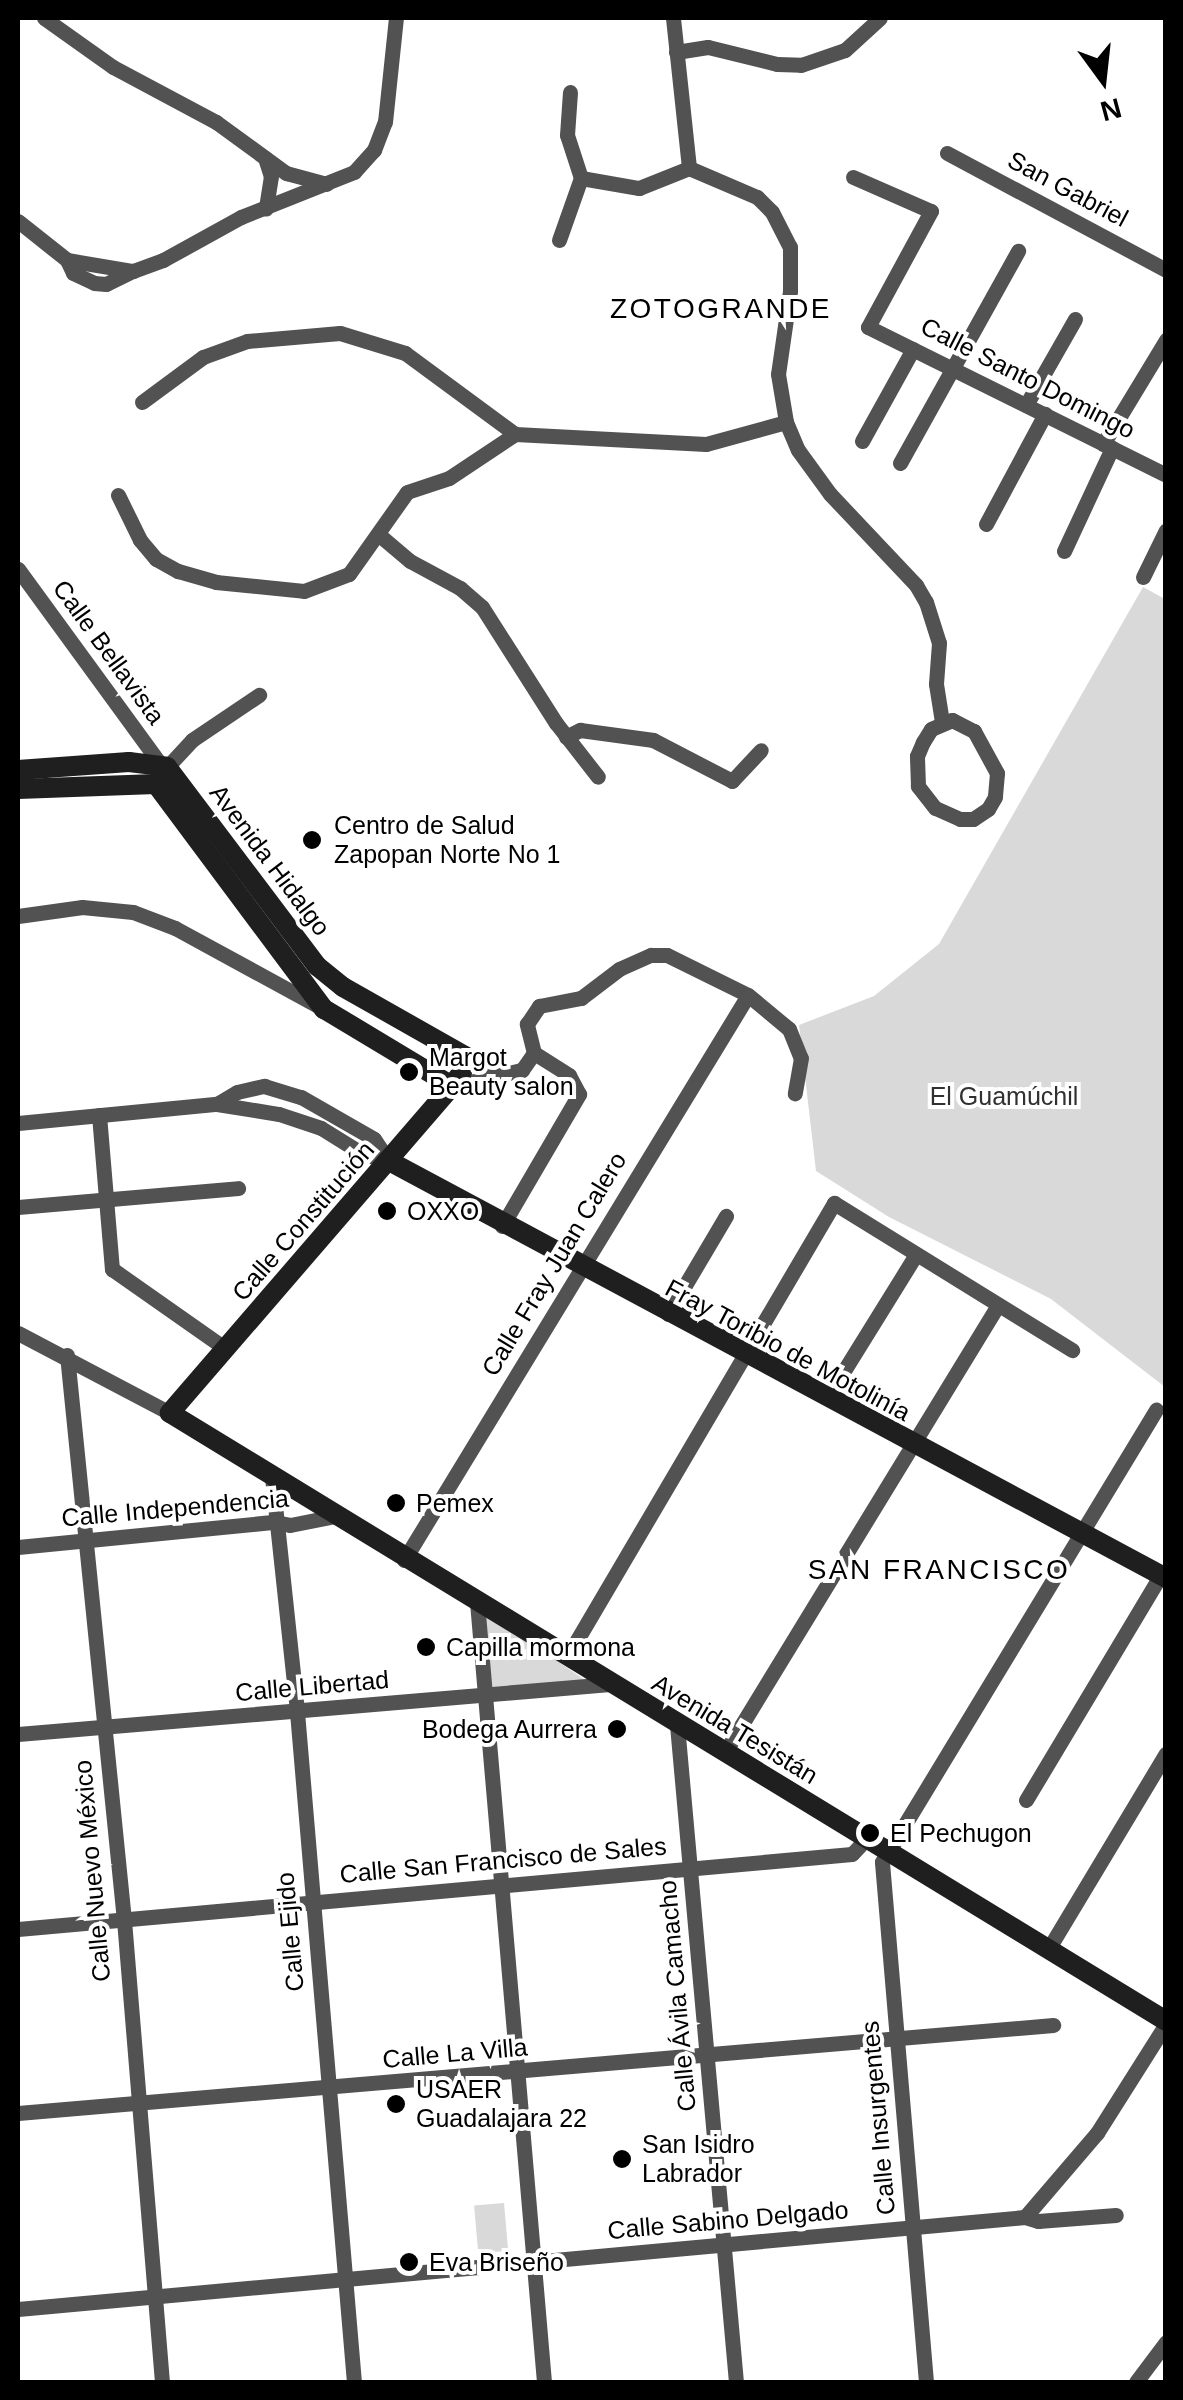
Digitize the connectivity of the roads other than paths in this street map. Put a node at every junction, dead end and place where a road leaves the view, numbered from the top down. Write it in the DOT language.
graph roads {
  1 [pos="44,18"];
  2 [pos="396,18"];
  3 [pos="673,18"];
  4 [pos="880,18"];
  5 [pos="676,52"];
  6 [pos="570,92"];
  7 [pos="947,154"];
  8 [pos="264,158"];
  9 [pos="689,168"];
  10 [pos="853,177"];
  11 [pos="581,178"];
  12 [pos="328,184"];
  13 [pos="266,210"];
  14 [pos="18,221"];
  15 [pos="559,240"];
  16 [pos="1018,252"];
  17 [pos="1166,270"];
  18 [pos="1075,318"];
  19 [pos="1166,340"];
  20 [pos="913,349"];
  21 [pos="952,368"];
  22 [pos="142,402"];
  23 [pos="1026,404"];
  24 [pos="1045,414"];
  25 [pos="786,422"];
  26 [pos="515,434"];
  27 [pos="862,441"];
  28 [pos="1108,446"];
  29 [pos="900,463"];
  30 [pos="1166,475"];
  31 [pos="118,495"];
  32 [pos="986,524"];
  33 [pos="1166,530"];
  34 [pos="378,534"];
  35 [pos="1064,551"];
  36 [pos="18,568"];
  37 [pos="1144,578"];
  38 [pos="259,695"];
  39 [pos="942,722"];
  40 [pos="566,737"];
  41 [pos="761,750"];
  42 [pos="164,766"];
  43 [pos="18,770"];
  44 [pos="64,776"];
  45 [pos="598,777"];
  46 [pos="18,789"];
  47 [pos="18,916"];
  48 [pos="748,995"];
  49 [pos="324,1009"];
  50 [pos="534,1052"];
  51 [pos="465,1056"];
  52 [pos="499,1076"];
  53 [pos="452,1086"];
  54 [pos="795,1092"];
  55 [pos="217,1104"];
  56 [pos="99,1115"];
  57 [pos="18,1122"];
  58 [pos="389,1161"];
  59 [pos="238,1188"];
  60 [pos="106,1200"];
  61 [pos="18,1207"];
  62 [pos="726,1216"];
  63 [pos="502,1226"];
  64 [pos="915,1256"];
  65 [pos="582,1268"];
  66 [pos="998,1305"];
  67 [pos="668,1314"];
  68 [pos="18,1333"];
  69 [pos="226,1349"];
  70 [pos="1072,1350"];
  71 [pos="744,1354"];
  72 [pos="68,1355"];
  73 [pos="827,1398"];
  74 [pos="1156,1410"];
  75 [pos="170,1413"];
  76 [pos="914,1445"];
  77 [pos="272,1477"];
  78 [pos="335,1516"];
  79 [pos="274,1522"];
  80 [pos="1080,1531"];
  81 [pos="88,1540"];
  82 [pos="18,1546"];
  83 [pos="404,1560"];
  84 [pos="1163,1577"];
  85 [pos="476,1602"];
  86 [pos="567,1657"];
  87 [pos="610,1684"];
  88 [pos="483,1695"];
  89 [pos="297,1712"];
  90 [pos="677,1725"];
  91 [pos="104,1730"];
  92 [pos="18,1734"];
  93 [pos="725,1752"];
  94 [pos="1166,1752"];
  95 [pos="1026,1800"];
  96 [pos="867,1838"];
  97 [pos="888,1850"];
  98 [pos="690,1867"];
  99 [pos="501,1885"];
  100 [pos="313,1902"];
  101 [pos="124,1920"];
  102 [pos="18,1928"];
  103 [pos="1049,1948"];
  104 [pos="1166,2023"];
  105 [pos="1053,2025"];
  106 [pos="896,2040"];
  107 [pos="707,2057"];
  108 [pos="516,2073"];
  109 [pos="329,2089"];
  110 [pos="137,2104"];
  111 [pos="18,2113"];
  112 [pos="1116,2215"];
  113 [pos="1025,2217"];
  114 [pos="912,2228"];
  115 [pos="724,2246"];
  116 [pos="534,2263"];
  117 [pos="346,2279"];
  118 [pos="154,2296"];
  119 [pos="18,2309"];
  120 [pos="1166,2342"];
  121 [pos="162,2382"];
  122 [pos="354,2382"];
  123 [pos="544,2382"];
  124 [pos="736,2382"];
  125 [pos="926,2382"];
  126 [pos="1136,2382"];
  1 -- 8 [label="street"];
  2 -- 12 [label="street"];
  3 -- 5 [label="street"];
  4 -- 5 [label="street"];
  5 -- 9 [label="street"];
  6 -- 11 [label="street"];
  7 -- 17 [label="street, San Gabriel"];
  8 -- 12 [label="street"];
  8 -- 13 [label="street"];
  9 -- 11 [label="street"];
  9 -- 25 [label="street"];
  10 -- 20 [label="street, Calle Santo Domingo"];
  11 -- 15 [label="street"];
  12 -- 13 [label="street"];
  13 -- 14 [label="street"];
  16 -- 21 [label="street"];
  18 -- 23 [label="street"];
  19 -- 28 [label="street"];
  20 -- 21 [label="street, Calle Santo Domingo"];
  20 -- 27 [label="street"];
  21 -- 23 [label="street, Calle Santo Domingo"];
  21 -- 29 [label="street"];
  22 -- 26 [label="street"];
  23 -- 24 [label="street, Calle Santo Domingo"];
  24 -- 28 [label="street, Calle Santo Domingo"];
  24 -- 32 [label="street"];
  25 -- 26 [label="street"];
  25 -- 39 [label="street"];
  26 -- 34 [label="street"];
  28 -- 30 [label="street, Calle Santo Domingo"];
  28 -- 35 [label="street"];
  31 -- 34 [label="street"];
  33 -- 37 [label="street"];
  34 -- 40 [label="street"];
  36 -- 42 [label="street, Calle Bellavista"];
  38 -- 42 [label="street"];
  39 -- 39 [label="street"];
  40 -- 41 [label="street"];
  40 -- 45 [label="street"];
  42 -- 44 [label="main road, Avenida Hidalgo"];
  42 -- 51 [label="main road, Avenida Hidalgo"];
  43 -- 44 [label="main road, Avenida Hidalgo"];
  44 -- 46 [label="main road, Avenida Hidalgo"];
  44 -- 49 [label="main road, Avenida Hidalgo"];
  47 -- 49 [label="street"];
  48 -- 50 [label="street"];
  48 -- 54 [label="street"];
  48 -- 65 [label="street, Calle Fray Juan Calero"];
  49 -- 53 [label="main road, Avenida Hidalgo"];
  50 -- 52 [label="street"];
  50 -- 63 [label="street"];
  51 -- 52 [label="street"];
  51 -- 53 [label="main road, Calle Constitución"];
  52 -- 53 [label="street"];
  53 -- 58 [label="main road, Calle Constitución"];
  55 -- 56 [label="street"];
  55 -- 58 [label="street"];
  55 -- 58 [label="street"];
  56 -- 57 [label="street"];
  56 -- 60 [label="street"];
  58 -- 63 [label="main road, Fray Toribio de Motolinía"];
  58 -- 69 [label="main road, Calle Constitución"];
  59 -- 60 [label="street"];
  60 -- 61 [label="street"];
  60 -- 69 [label="street"];
  62 -- 67 [label="street"];
  63 -- 65 [label="main road, Fray Toribio de Motolinía"];
  64 -- 66 [label="street"];
  64 -- 71 [label="street"];
  64 -- 73 [label="street"];
  65 -- 67 [label="main road, Fray Toribio de Motolinía"];
  65 -- 83 [label="street, Calle Fray Juan Calero"];
  66 -- 70 [label="street"];
  66 -- 76 [label="street"];
  67 -- 71 [label="main road, Fray Toribio de Motolinía"];
  68 -- 72 [label="street, Avenida Tesistán"];
  69 -- 75 [label="main road, Calle Constitución"];
  71 -- 73 [label="main road, Fray Toribio de Motolinía"];
  71 -- 86 [label="street"];
  72 -- 75 [label="street, Avenida Tesistán"];
  72 -- 81 [label="street, Calle Nuevo México"];
  73 -- 76 [label="main road, Fray Toribio de Motolinía"];
  74 -- 80 [label="street"];
  75 -- 77 [label="main road, Avenida Tesistán"];
  76 -- 80 [label="main road, Fray Toribio de Motolinía"];
  76 -- 93 [label="street"];
  77 -- 78 [label="main road, Avenida Tesistán"];
  77 -- 79 [label="street, Calle Ejido"];
  78 -- 79 [label="street, Calle Independencia"];
  78 -- 83 [label="main road, Avenida Tesistán"];
  79 -- 81 [label="street, Calle Independencia"];
  79 -- 89 [label="street, Calle Ejido"];
  80 -- 84 [label="main road, Fray Toribio de Motolinía"];
  80 -- 97 [label="street"];
  81 -- 82 [label="street, Calle Independencia"];
  81 -- 91 [label="street, Calle Nuevo México"];
  83 -- 85 [label="main road, Avenida Tesistán"];
  84 -- 95 [label="street"];
  85 -- 86 [label="main road, Avenida Tesistán"];
  85 -- 88 [label="street"];
  86 -- 87 [label="main road, Avenida Tesistán"];
  87 -- 88 [label="street, Calle Libertad"];
  87 -- 90 [label="main road, Avenida Tesistán"];
  88 -- 89 [label="street, Calle Libertad"];
  88 -- 99 [label="street"];
  89 -- 91 [label="street, Calle Libertad"];
  89 -- 100 [label="street, Calle Ejido"];
  90 -- 93 [label="main road, Avenida Tesistán"];
  90 -- 98 [label="street, Calle Ávila Camacho"];
  91 -- 92 [label="street, Calle Libertad"];
  91 -- 101 [label="street, Calle Nuevo México"];
  93 -- 96 [label="main road, Avenida Tesistán"];
  94 -- 103 [label="street"];
  96 -- 97 [label="main road, Avenida Tesistán"];
  96 -- 98 [label="street, Calle San Francisco de Sales"];
  97 -- 103 [label="main road, Avenida Tesistán"];
  97 -- 106 [label="street, Calle Insurgentes"];
  98 -- 99 [label="street, Calle San Francisco de Sales"];
  98 -- 107 [label="street, Calle Ávila Camacho"];
  99 -- 100 [label="street, Calle San Francisco de Sales"];
  99 -- 108 [label="street"];
  100 -- 101 [label="street, Calle San Francisco de Sales"];
  100 -- 109 [label="street, Calle Ejido"];
  101 -- 102 [label="street, Calle San Francisco de Sales"];
  101 -- 110 [label="street, Calle Nuevo México"];
  103 -- 104 [label="main road, Avenida Tesistán"];
  104 -- 113 [label="street"];
  105 -- 106 [label="street, Calle La Villa"];
  106 -- 107 [label="street, Calle La Villa"];
  106 -- 114 [label="street, Calle Insurgentes"];
  107 -- 108 [label="street, Calle La Villa"];
  107 -- 115 [label="street, Calle Ávila Camacho"];
  108 -- 109 [label="street, Calle La Villa"];
  108 -- 116 [label="street"];
  109 -- 110 [label="street, Calle La Villa"];
  109 -- 117 [label="street, Calle Ejido"];
  110 -- 111 [label="street, Calle La Villa"];
  110 -- 118 [label="street, Calle Nuevo México"];
  112 -- 113 [label="street, Calle Sabino Delgado"];
  113 -- 114 [label="street, Calle Sabino Delgado"];
  114 -- 115 [label="street, Calle Sabino Delgado"];
  114 -- 125 [label="street, Calle Insurgentes"];
  115 -- 116 [label="street, Calle Sabino Delgado"];
  115 -- 124 [label="street, Calle Ávila Camacho"];
  116 -- 117 [label="street, Calle Sabino Delgado"];
  116 -- 123 [label="street"];
  117 -- 118 [label="street, Calle Sabino Delgado"];
  117 -- 122 [label="street, Calle Ejido"];
  118 -- 119 [label="street, Calle Sabino Delgado"];
  118 -- 121 [label="street, Calle Nuevo México"];
  120 -- 126 [label="street"];
}
